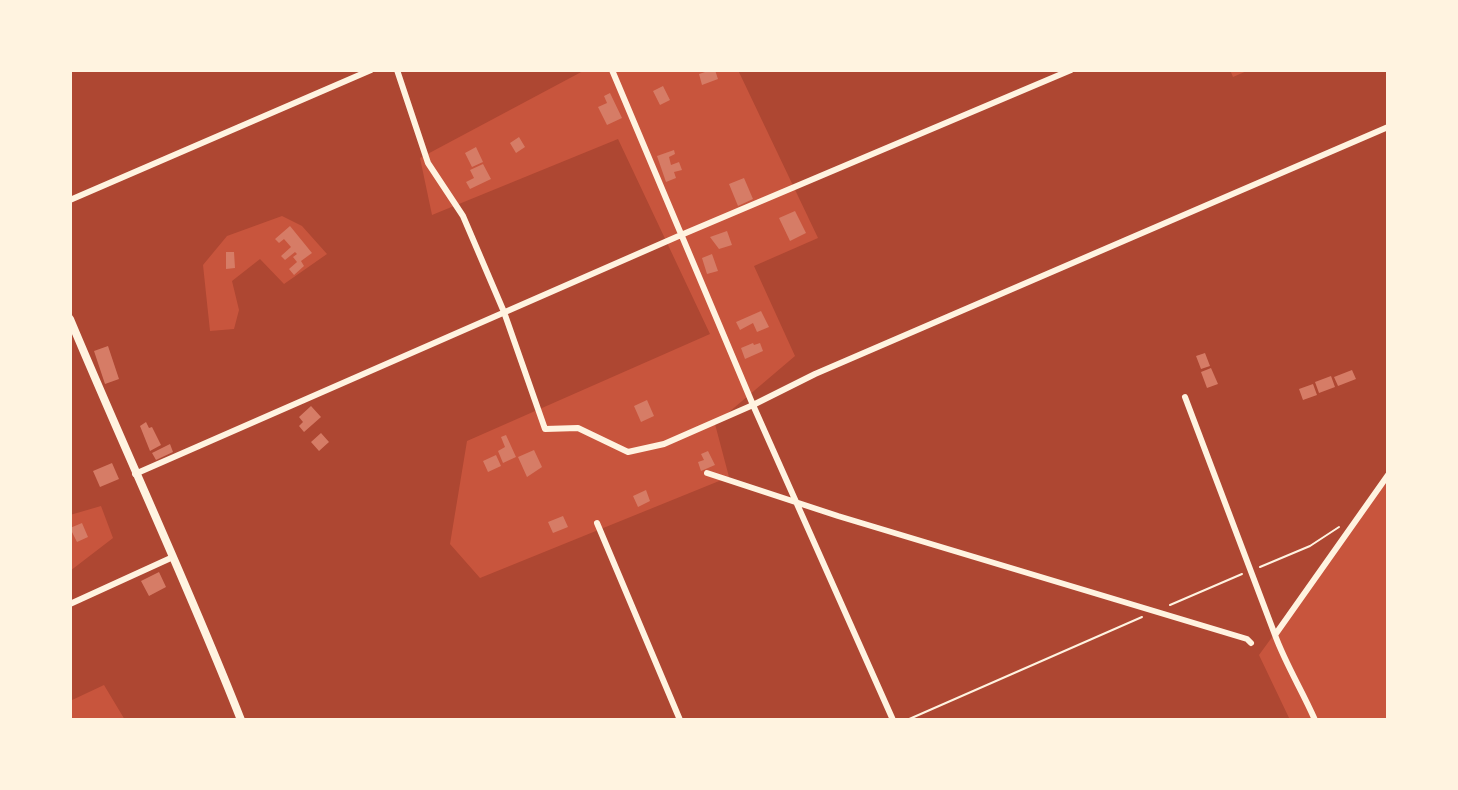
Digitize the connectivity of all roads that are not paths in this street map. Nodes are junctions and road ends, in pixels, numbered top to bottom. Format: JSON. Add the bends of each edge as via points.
{"nodes":[{"id":1,"x":371,"y":70,"type":"edge"},
{"id":2,"x":397,"y":70,"type":"edge"},
{"id":3,"x":612,"y":70,"type":"edge"},
{"id":4,"x":1070,"y":70,"type":"edge"},
{"id":5,"x":1388,"y":127,"type":"edge"},
{"id":6,"x":70,"y":200,"type":"edge"},
{"id":7,"x":681,"y":235,"type":"junction"},
{"id":8,"x":504,"y":312,"type":"junction"},
{"id":9,"x":70,"y":319,"type":"edge"},
{"id":10,"x":1185,"y":397,"type":"dead end"},
{"id":11,"x":753,"y":405,"type":"junction"},
{"id":12,"x":545,"y":429,"type":"junction"},
{"id":13,"x":551,"y":439,"type":"dead end"},
{"id":14,"x":708,"y":473,"type":"dead end"},
{"id":15,"x":135,"y":474,"type":"junction"},
{"id":16,"x":1388,"y":475,"type":"edge"},
{"id":17,"x":797,"y":502,"type":"junction"},
{"id":18,"x":597,"y":523,"type":"dead end"},
{"id":19,"x":173,"y":557,"type":"junction"},
{"id":20,"x":70,"y":604,"type":"edge"},
{"id":21,"x":1275,"y":635,"type":"junction"},
{"id":22,"x":1251,"y":643,"type":"dead end"},
{"id":23,"x":242,"y":720,"type":"edge"},
{"id":24,"x":680,"y":720,"type":"edge"},
{"id":25,"x":893,"y":720,"type":"edge"},
{"id":26,"x":1315,"y":720,"type":"edge"}],
"edges":[{"from":1,"to":6,"type":"street"},
{"from":2,"to":8,"type":"street","via":[[428,163],[463,216]]},
{"from":3,"to":7,"type":"street"},
{"from":4,"to":7,"type":"street"},
{"from":5,"to":11,"type":"street","via":[[815,374]]},
{"from":7,"to":8,"type":"street"},
{"from":7,"to":11,"type":"street"},
{"from":8,"to":12,"type":"street"},
{"from":8,"to":15,"type":"street"},
{"from":9,"to":15,"type":"street"},
{"from":10,"to":21,"type":"street"},
{"from":11,"to":12,"type":"street","via":[[664,444],[628,452],[578,428]]},
{"from":11,"to":17,"type":"street"},
{"from":12,"to":13,"type":"street"},
{"from":14,"to":17,"type":"street"},
{"from":15,"to":19,"type":"street"},
{"from":16,"to":21,"type":"street"},
{"from":17,"to":22,"type":"street"},
{"from":17,"to":25,"type":"street"},
{"from":18,"to":24,"type":"street"},
{"from":19,"to":20,"type":"street"},
{"from":19,"to":23,"type":"street"},
{"from":21,"to":26,"type":"street","via":[[1289,673],[1298,682]]}]}
